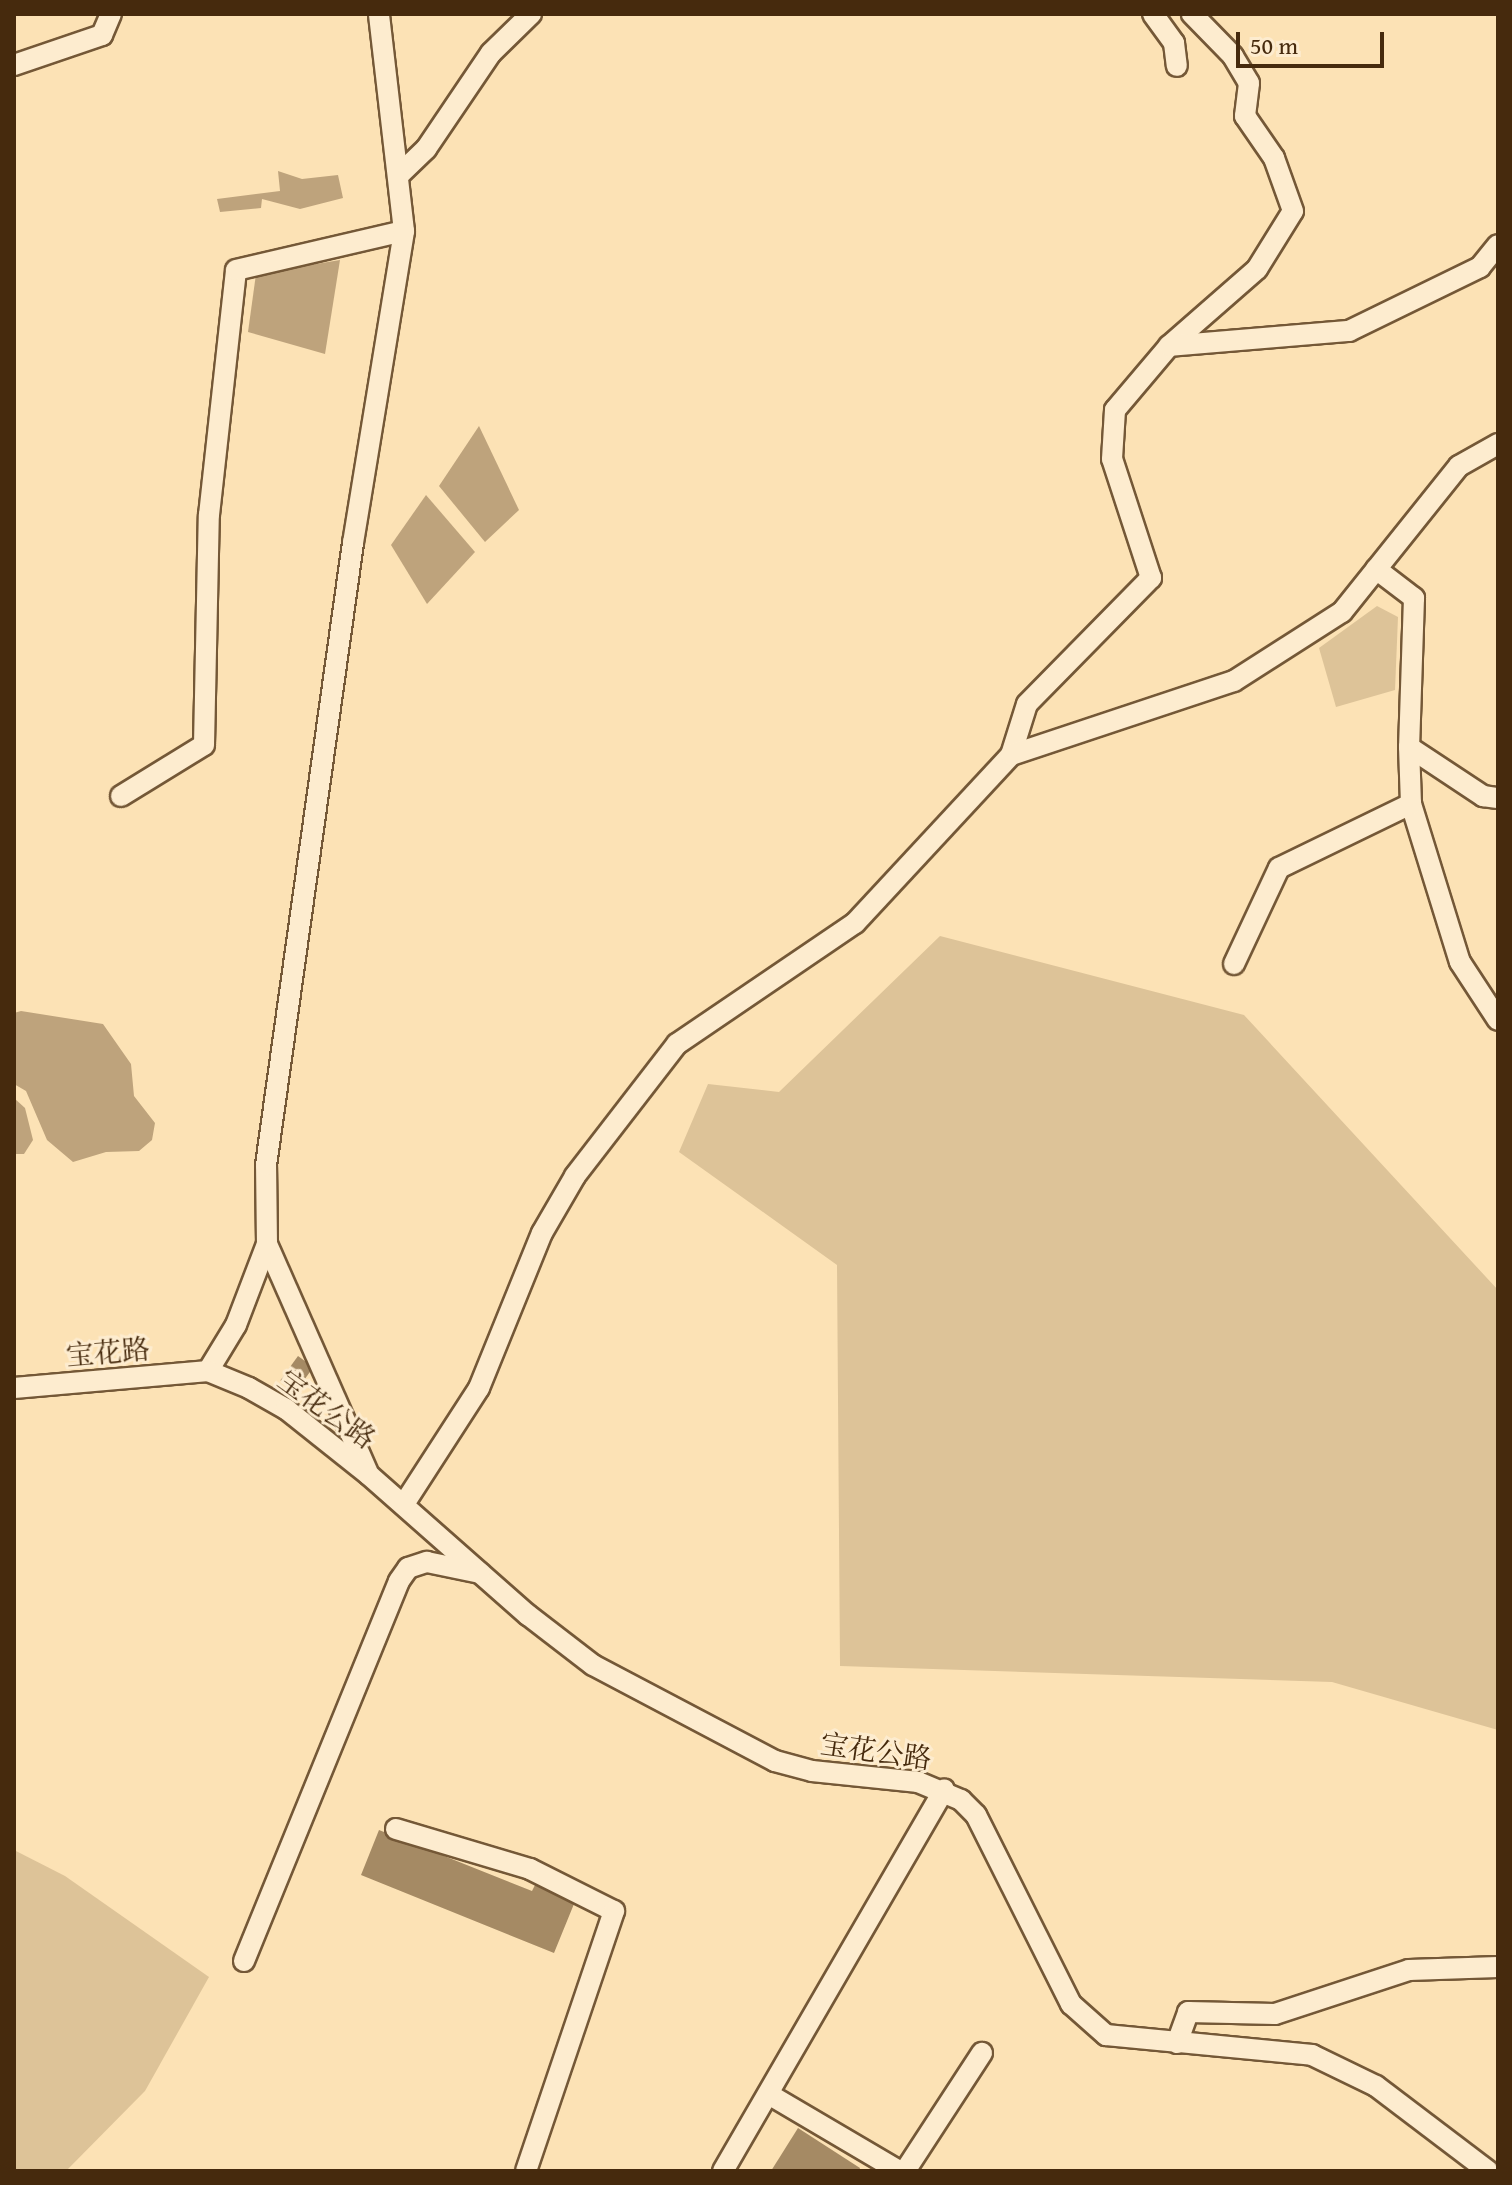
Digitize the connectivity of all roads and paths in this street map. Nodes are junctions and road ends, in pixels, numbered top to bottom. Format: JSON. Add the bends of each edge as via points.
{"nodes":[{"id":1,"x":111,"y":14,"type":"edge"},
{"id":2,"x":379,"y":14,"type":"edge"},
{"id":3,"x":531,"y":14,"type":"edge"},
{"id":4,"x":1153,"y":14,"type":"edge"},
{"id":5,"x":1192,"y":14,"type":"edge"},
{"id":6,"x":14,"y":65,"type":"edge"},
{"id":7,"x":1177,"y":66,"type":"dead end"},
{"id":8,"x":401,"y":173,"type":"junction"},
{"id":9,"x":404,"y":231,"type":"junction"},
{"id":10,"x":1498,"y":245,"type":"edge"},
{"id":11,"x":1169,"y":346,"type":"junction"},
{"id":12,"x":1498,"y":444,"type":"edge"},
{"id":13,"x":1376,"y":569,"type":"junction"},
{"id":14,"x":1409,"y":747,"type":"junction"},
{"id":15,"x":1011,"y":755,"type":"junction"},
{"id":16,"x":121,"y":796,"type":"dead end"},
{"id":17,"x":1498,"y":798,"type":"edge"},
{"id":18,"x":1411,"y":804,"type":"junction"},
{"id":19,"x":1234,"y":964,"type":"dead end"},
{"id":20,"x":1498,"y":1020,"type":"edge"},
{"id":21,"x":267,"y":1244,"type":"junction"},
{"id":22,"x":208,"y":1371,"type":"junction"},
{"id":23,"x":14,"y":1388,"type":"edge"},
{"id":24,"x":369,"y":1475,"type":"junction"},
{"id":25,"x":404,"y":1504,"type":"junction"},
{"id":26,"x":480,"y":1573,"type":"junction"},
{"id":27,"x":944,"y":1789,"type":"junction"},
{"id":28,"x":396,"y":1829,"type":"dead end"},
{"id":29,"x":244,"y":1961,"type":"dead end"},
{"id":30,"x":1498,"y":1967,"type":"edge"},
{"id":31,"x":1177,"y":2043,"type":"junction"},
{"id":32,"x":982,"y":2053,"type":"dead end"},
{"id":33,"x":770,"y":2095,"type":"junction"},
{"id":34,"x":526,"y":2171,"type":"edge"},
{"id":35,"x":723,"y":2171,"type":"edge"},
{"id":36,"x":902,"y":2171,"type":"edge"},
{"id":37,"x":1488,"y":2171,"type":"edge"}],
"edges":[{"from":1,"to":6,"type":"street","via":[[102,35]]},
{"from":2,"to":8,"type":"street"},
{"from":3,"to":8,"type":"street","via":[[491,53],[426,149]]},
{"from":4,"to":7,"type":"street","via":[[1174,43]]},
{"from":5,"to":11,"type":"street","via":[[1233,56],[1249,83],[1245,116],[1274,158],[1293,211],[1257,269]]},
{"from":8,"to":9,"type":"street"},
{"from":9,"to":16,"type":"street","via":[[236,270],[209,515],[204,745]]},
{"from":9,"to":21,"type":"street","via":[[353,543],[266,1165]]},
{"from":10,"to":11,"type":"street","via":[[1480,267],[1349,331]]},
{"from":11,"to":15,"type":"street","via":[[1115,410],[1112,459],[1151,578],[1027,704]]},
{"from":12,"to":13,"type":"street","via":[[1459,466]]},
{"from":13,"to":14,"type":"street","via":[[1414,598]]},
{"from":13,"to":15,"type":"street","via":[[1342,612],[1234,681]]},
{"from":14,"to":17,"type":"street","via":[[1483,796]]},
{"from":14,"to":18,"type":"street"},
{"from":15,"to":25,"type":"street","via":[[855,923],[677,1044],[575,1176],[542,1233],[479,1388]]},
{"from":18,"to":19,"type":"street","via":[[1279,868]]},
{"from":18,"to":20,"type":"street","via":[[1460,962]]},
{"from":21,"to":22,"type":"street","via":[[236,1325]]},
{"from":21,"to":24,"type":"street"},
{"from":22,"to":23,"type":"street","name":"宝花路"},
{"from":22,"to":24,"type":"street","name":"宝花公路","via":[[286,1409]]},
{"from":24,"to":25,"type":"street","name":"宝花公路"},
{"from":25,"to":26,"type":"street","name":"宝花公路"},
{"from":26,"to":27,"type":"street","name":"宝花公路","via":[[593,1665],[775,1761]]},
{"from":26,"to":29,"type":"street","via":[[427,1562],[408,1568],[399,1581]]},
{"from":27,"to":31,"type":"street","name":"宝花公路","via":[[976,1815],[1071,2004],[1085,2020],[1106,2035],[1127,2041]]},
{"from":27,"to":33,"type":"street"},
{"from":28,"to":34,"type":"street","via":[[530,1869],[614,1911]]},
{"from":30,"to":31,"type":"street","via":[[1409,1970],[1275,2014],[1188,2012]]},
{"from":31,"to":37,"type":"street","name":"宝花公路","via":[[1269,2047],[1348,2068]]},
{"from":32,"to":36,"type":"street"},
{"from":33,"to":35,"type":"street"},
{"from":33,"to":36,"type":"street"}]}
